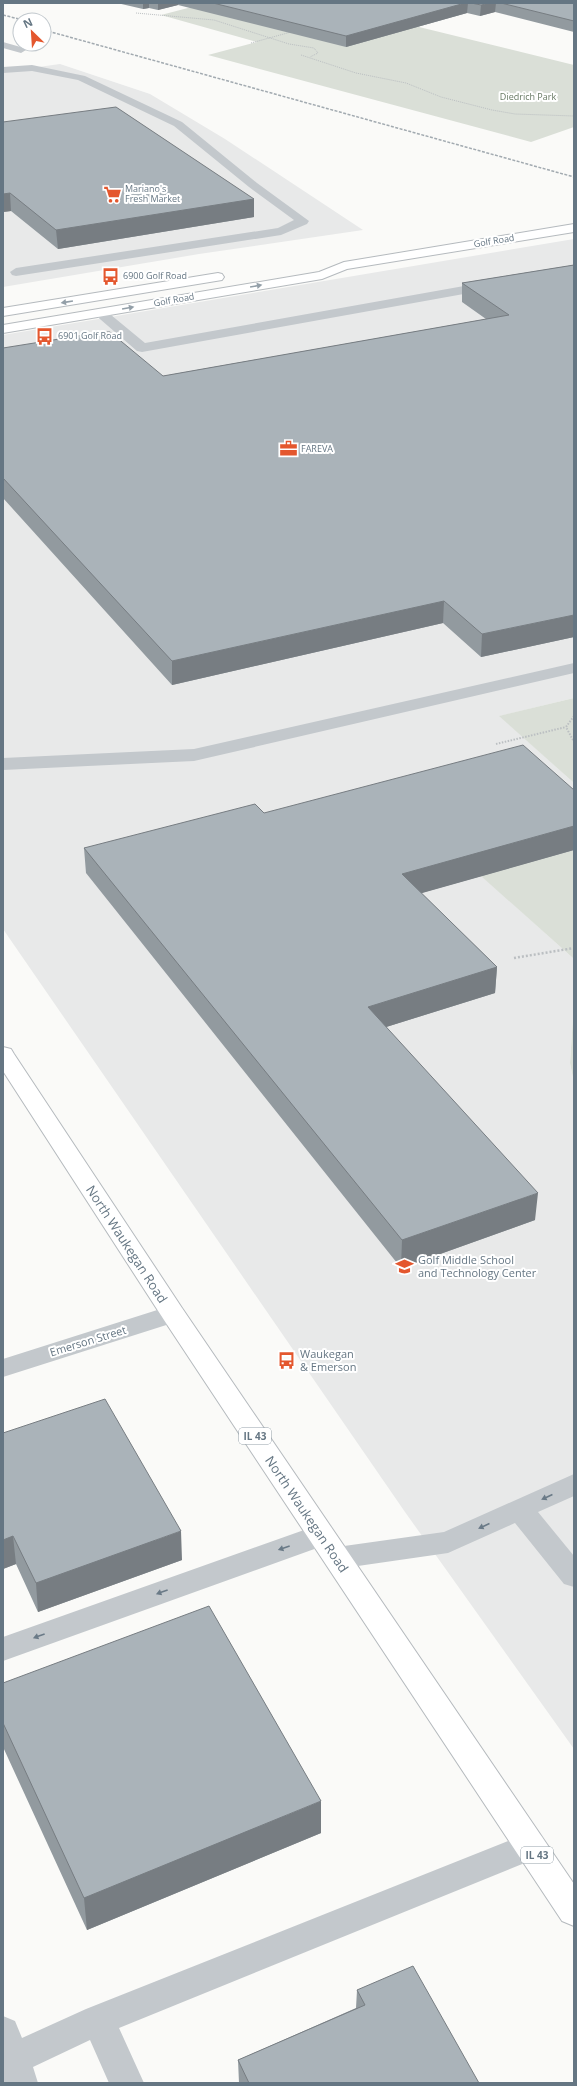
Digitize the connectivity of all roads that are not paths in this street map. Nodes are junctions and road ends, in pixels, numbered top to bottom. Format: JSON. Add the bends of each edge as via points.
{"nodes":[{"id":1,"x":3,"y":70,"type":"edge"},
{"id":2,"x":146,"y":109,"type":"junction"},
{"id":3,"x":123,"y":112,"type":"edge"},
{"id":4,"x":574,"y":228,"type":"edge"},
{"id":5,"x":315,"y":263,"type":"dead end"},
{"id":6,"x":344,"y":266,"type":"junction"},
{"id":7,"x":16,"y":272,"type":"dead end"},
{"id":8,"x":231,"y":275,"type":"dead end"},
{"id":9,"x":506,"y":283,"type":"edge"},
{"id":10,"x":3,"y":312,"type":"edge"},
{"id":11,"x":100,"y":313,"type":"junction"},
{"id":12,"x":3,"y":329,"type":"edge"},
{"id":13,"x":574,"y":668,"type":"edge"},
{"id":14,"x":3,"y":764,"type":"edge"},
{"id":15,"x":5,"y":1061,"type":"edge"},
{"id":16,"x":173,"y":1314,"type":"junction"},
{"id":17,"x":3,"y":1368,"type":"edge"},
{"id":18,"x":574,"y":1484,"type":"edge"},
{"id":19,"x":520,"y":1510,"type":"junction"},
{"id":20,"x":329,"y":1547,"type":"junction"},
{"id":21,"x":574,"y":1576,"type":"edge"},
{"id":22,"x":3,"y":1649,"type":"edge"},
{"id":23,"x":531,"y":1846,"type":"junction"},
{"id":24,"x":574,"y":1911,"type":"edge"},
{"id":25,"x":98,"y":2020,"type":"junction"},
{"id":26,"x":13,"y":2058,"type":"edge"},
{"id":27,"x":127,"y":2083,"type":"edge"}],
"edges":[{"from":1,"to":2,"type":"street","via":[[32,68],[81,78]]},
{"from":2,"to":3,"type":"street"},
{"from":2,"to":7,"type":"street","via":[[178,124],[253,185],[303,221],[281,231]]},
{"from":4,"to":6,"type":"main road","name":"Golf Road"},
{"from":5,"to":6,"type":"main road","name":"Golf Road"},
{"from":11,"to":6,"type":"main road","name":"Golf Road","one_way":true,"via":[[322,275]]},
{"from":8,"to":10,"type":"main road","name":"Golf Road","one_way":true},
{"from":9,"to":11,"type":"street","via":[[142,348]]},
{"from":11,"to":12,"type":"main road","name":"Golf Road"},
{"from":13,"to":14,"type":"street","via":[[194,755]]},
{"from":15,"to":16,"type":"main road","name":"North Waukegan Road","number":"IL 43"},
{"from":16,"to":17,"type":"street","name":"Emerson Street"},
{"from":16,"to":20,"type":"main road","name":"North Waukegan Road","number":"IL 43"},
{"from":18,"to":19,"type":"street","one_way":true},
{"from":19,"to":20,"type":"street","one_way":true,"via":[[448,1542]]},
{"from":19,"to":21,"type":"street"},
{"from":20,"to":22,"type":"street","one_way":true},
{"from":20,"to":23,"type":"main road","name":"North Waukegan Road","number":"IL 43"},
{"from":23,"to":24,"type":"main road","name":"North Waukegan Road","number":"IL 43"},
{"from":23,"to":25,"type":"street"},
{"from":25,"to":26,"type":"street"},
{"from":25,"to":27,"type":"street"}]}
